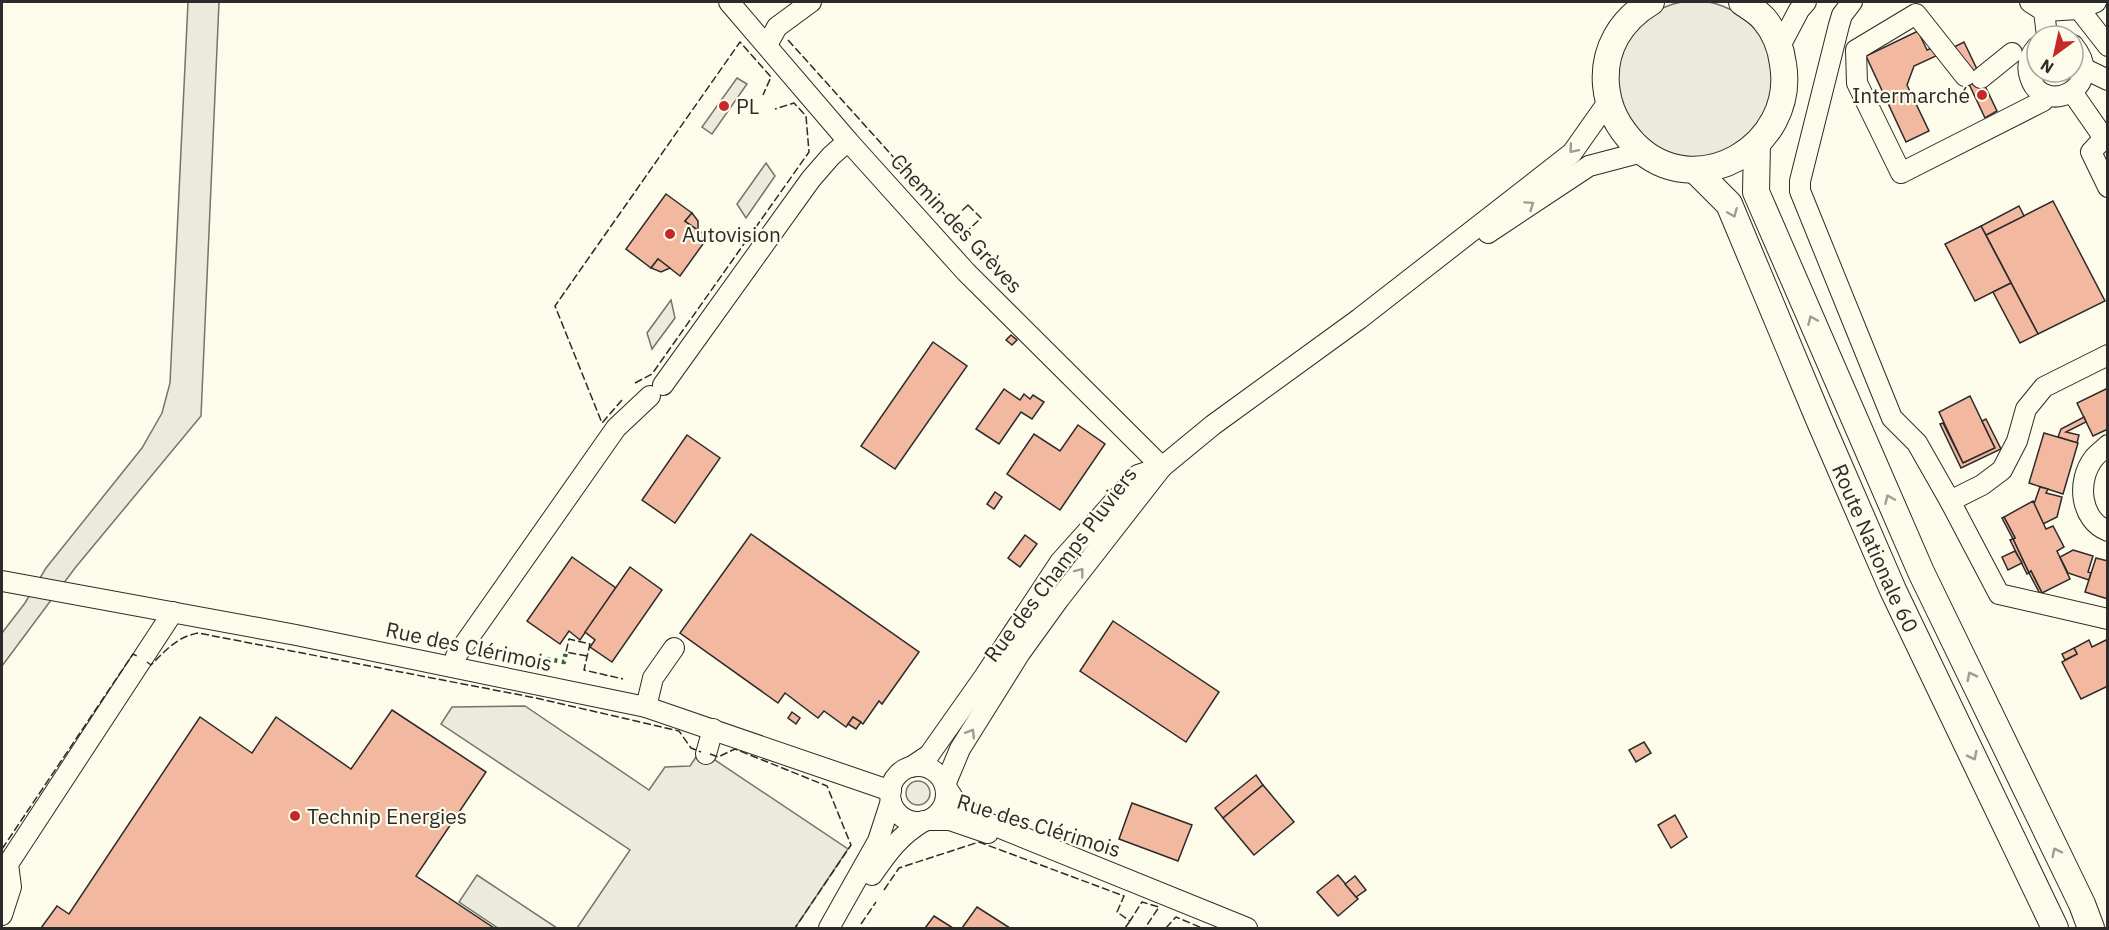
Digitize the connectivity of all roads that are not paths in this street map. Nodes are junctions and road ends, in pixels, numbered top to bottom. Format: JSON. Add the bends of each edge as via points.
{"nodes":[{"id":1,"x":729,"y":2,"type":"edge"},
{"id":2,"x":811,"y":2,"type":"edge"},
{"id":3,"x":1742,"y":2,"type":"edge"},
{"id":4,"x":1806,"y":2,"type":"edge"},
{"id":5,"x":1852,"y":2,"type":"edge"},
{"id":6,"x":1640,"y":5,"type":"edge"},
{"id":7,"x":2042,"y":5,"type":"edge"},
{"id":8,"x":2088,"y":5,"type":"edge"},
{"id":9,"x":2045,"y":24,"type":"edge"},
{"id":10,"x":766,"y":45,"type":"junction"},
{"id":11,"x":1780,"y":46,"type":"junction"},
{"id":12,"x":2108,"y":46,"type":"edge"},
{"id":13,"x":2012,"y":53,"type":"dead end"},
{"id":14,"x":2085,"y":69,"type":"edge"},
{"id":15,"x":2108,"y":80,"type":"edge"},
{"id":16,"x":2033,"y":84,"type":"edge"},
{"id":17,"x":2079,"y":84,"type":"edge"},
{"id":18,"x":2072,"y":92,"type":"junction"},
{"id":19,"x":2046,"y":95,"type":"junction"},
{"id":20,"x":1608,"y":102,"type":"junction"},
{"id":21,"x":2106,"y":139,"type":"edge"},
{"id":22,"x":848,"y":141,"type":"junction"},
{"id":23,"x":1757,"y":145,"type":"junction"},
{"id":24,"x":1642,"y":152,"type":"junction"},
{"id":25,"x":1695,"y":170,"type":"junction"},
{"id":26,"x":2108,"y":186,"type":"edge"},
{"id":27,"x":1359,"y":319,"type":"junction"},
{"id":28,"x":2108,"y":355,"type":"edge"},
{"id":29,"x":2108,"y":445,"type":"edge"},
{"id":30,"x":1162,"y":467,"type":"junction"},
{"id":31,"x":1950,"y":501,"type":"junction"},
{"id":32,"x":2108,"y":531,"type":"edge"},
{"id":33,"x":2,"y":581,"type":"edge"},
{"id":34,"x":174,"y":612,"type":"junction"},
{"id":35,"x":2108,"y":619,"type":"edge"},
{"id":36,"x":674,"y":648,"type":"dead end"},
{"id":37,"x":454,"y":667,"type":"junction"},
{"id":38,"x":646,"y":707,"type":"junction"},
{"id":39,"x":713,"y":729,"type":"junction"},
{"id":40,"x":706,"y":754,"type":"dead end"},
{"id":41,"x":911,"y":767,"type":"junction"},
{"id":42,"x":945,"y":785,"type":"junction"},
{"id":43,"x":891,"y":796,"type":"junction"},
{"id":44,"x":927,"y":820,"type":"junction"},
{"id":45,"x":1133,"y":880,"type":"junction"},
{"id":46,"x":2082,"y":904,"type":"junction"},
{"id":47,"x":2,"y":915,"type":"edge"},
{"id":48,"x":828,"y":928,"type":"edge"},
{"id":49,"x":834,"y":928,"type":"edge"},
{"id":50,"x":1247,"y":928,"type":"edge"},
{"id":51,"x":2055,"y":928,"type":"edge"},
{"id":52,"x":2091,"y":928,"type":"edge"},
{"id":53,"x":2097,"y":928,"type":"edge"}],
"edges":[{"from":1,"to":10,"type":"street","name":"Chemin des Grèves"},
{"from":2,"to":10,"type":"street","via":[[777,27]]},
{"from":3,"to":11,"type":"main road","via":[[1764,19]]},
{"from":4,"to":11,"type":"street"},
{"from":5,"to":31,"type":"street","via":[[1839,25],[1800,191],[1892,418],[1917,443]]},
{"from":6,"to":20,"type":"main road","via":[[1614,38],[1605,69]]},
{"from":7,"to":8,"type":"street"},
{"from":7,"to":9,"type":"street"},
{"from":8,"to":12,"type":"street"},
{"from":10,"to":22,"type":"street","name":"Chemin des Grèves"},
{"from":11,"to":23,"type":"main road","via":[[1786,81],[1778,116]]},
{"from":13,"to":19,"type":"street","via":[[1973,77],[1916,14],[1856,50],[1857,83],[1901,173],[2043,101]]},
{"from":14,"to":15,"type":"street"},
{"from":16,"to":19,"type":"street"},
{"from":17,"to":18,"type":"street"},
{"from":18,"to":19,"type":"street","via":[[2059,97]]},
{"from":18,"to":21,"type":"street"},
{"from":20,"to":24,"type":"main road","via":[[1620,130]]},
{"from":20,"to":27,"type":"street","one_way":true,"via":[[1572,153]]},
{"from":21,"to":26,"type":"street","via":[[2091,152]]},
{"from":22,"to":30,"type":"street","name":"Chemin des Grèves","via":[[966,272]]},
{"from":22,"to":37,"type":"street","via":[[811,179],[656,391],[616,428],[456,656]]},
{"from":23,"to":25,"type":"main road","via":[[1728,163]]},
{"from":46,"to":23,"type":"main road","name":"Route Nationale 60","one_way":true,"via":[[1921,572],[1756,192]]},
{"from":24,"to":25,"type":"main road","via":[[1667,165]]},
{"from":27,"to":24,"type":"street","one_way":true,"via":[[1588,166]]},
{"from":25,"to":51,"type":"main road","name":"Route Nationale 60","one_way":true,"via":[[1729,204],[1893,590]]},
{"from":27,"to":30,"type":"street"},
{"from":28,"to":31,"type":"street","via":[[2044,387],[2026,409],[2017,441],[2002,470]]},
{"from":29,"to":32,"type":"street","via":[[2092,459],[2084,480],[2083,499],[2088,516]]},
{"from":30,"to":41,"type":"street","name":"Rue des Champs Pluviers","via":[[1137,475],[1060,562],[929,755]]},
{"from":42,"to":30,"type":"street","name":"Rue des Champs Pluviers","one_way":true,"via":[[960,749],[1020,653]]},
{"from":31,"to":35,"type":"street","via":[[1999,594]]},
{"from":33,"to":34,"type":"street","name":"Rue des Clérimois"},
{"from":34,"to":37,"type":"street","name":"Rue des Clérimois"},
{"from":34,"to":47,"type":"street","via":[[8,864],[11,887]]},
{"from":36,"to":38,"type":"street","via":[[653,678]]},
{"from":37,"to":38,"type":"street","name":"Rue des Clérimois"},
{"from":38,"to":39,"type":"street","name":"Rue des Clérimois"},
{"from":39,"to":40,"type":"street"},
{"from":39,"to":43,"type":"street","name":"Rue des Clérimois"},
{"from":41,"to":42,"type":"street","via":[[927,767]]},
{"from":41,"to":43,"type":"street","via":[[897,776]]},
{"from":42,"to":44,"type":"street","via":[[945,803],[936,816]]},
{"from":42,"to":45,"type":"street","name":"Rue des Clérimois","via":[[957,804],[978,819]]},
{"from":43,"to":44,"type":"street","via":[[900,815],[915,822]]},
{"from":43,"to":48,"type":"street","via":[[878,841]]},
{"from":44,"to":45,"type":"street","name":"Rue des Clérimois","via":[[950,820]]},
{"from":44,"to":49,"type":"street","via":[[906,832],[890,849]]},
{"from":45,"to":50,"type":"street","name":"Rue des Clérimois"},
{"from":46,"to":52,"type":"main road"},
{"from":46,"to":53,"type":"main road"}]}
